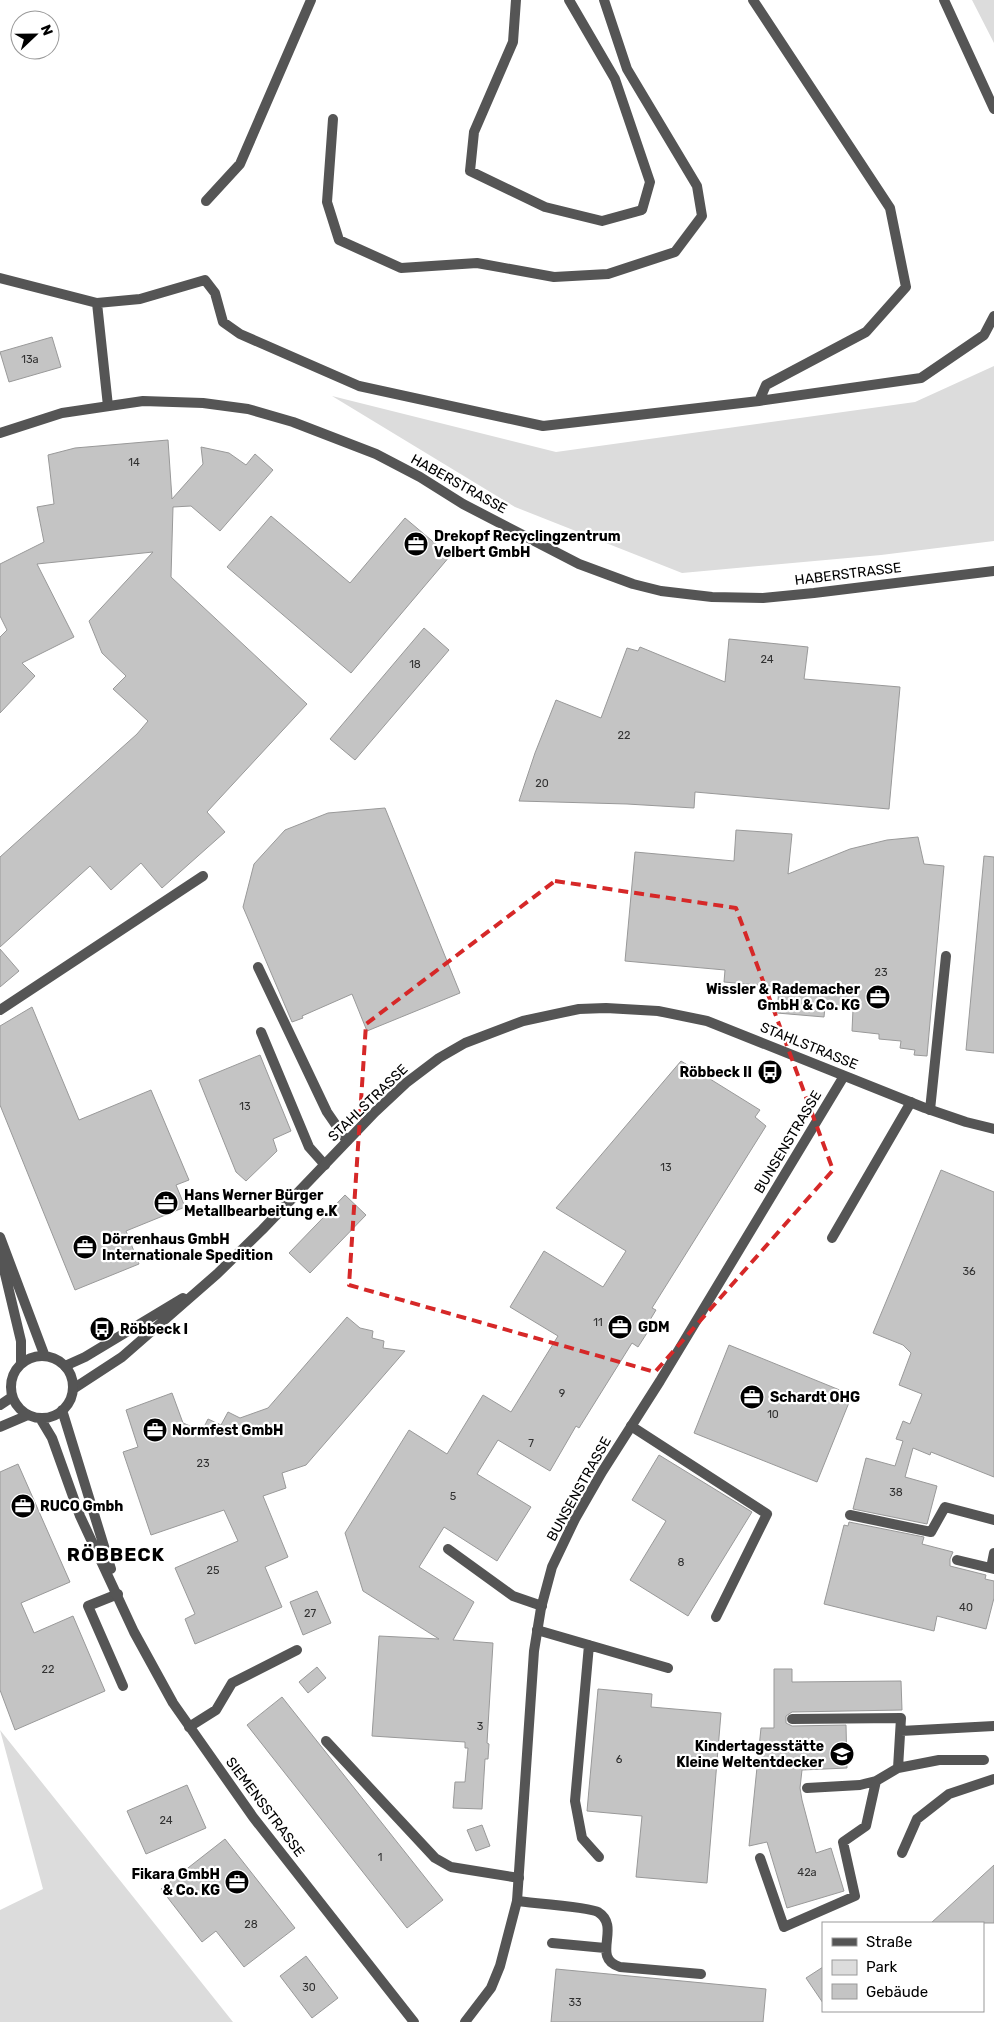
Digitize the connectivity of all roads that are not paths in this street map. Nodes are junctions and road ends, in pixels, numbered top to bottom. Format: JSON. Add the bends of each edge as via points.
{"nodes":[{"id":1,"x":311,"y":0,"type":"edge"},
{"id":2,"x":516,"y":0,"type":"edge"},
{"id":3,"x":569,"y":0,"type":"edge"},
{"id":4,"x":604,"y":0,"type":"edge"},
{"id":5,"x":753,"y":0,"type":"edge"},
{"id":6,"x":944,"y":0,"type":"edge"},
{"id":7,"x":627,"y":69,"type":"junction"},
{"id":8,"x":616,"y":79,"type":"junction"},
{"id":9,"x":994,"y":109,"type":"edge"},
{"id":10,"x":333,"y":119,"type":"dead end"},
{"id":11,"x":206,"y":201,"type":"dead end"},
{"id":12,"x":0,"y":278,"type":"edge"},
{"id":13,"x":97,"y":303,"type":"junction"},
{"id":14,"x":994,"y":316,"type":"edge"},
{"id":15,"x":759,"y":401,"type":"junction"},
{"id":16,"x":108,"y":406,"type":"junction"},
{"id":17,"x":0,"y":433,"type":"edge"},
{"id":18,"x":994,"y":571,"type":"edge"},
{"id":19,"x":202,"y":876,"type":"dead end"},
{"id":20,"x":946,"y":956,"type":"dead end"},
{"id":21,"x":258,"y":967,"type":"dead end"},
{"id":22,"x":0,"y":1010,"type":"edge"},
{"id":23,"x":261,"y":1032,"type":"dead end"},
{"id":24,"x":844,"y":1076,"type":"junction"},
{"id":25,"x":911,"y":1102,"type":"junction"},
{"id":26,"x":930,"y":1110,"type":"junction"},
{"id":27,"x":994,"y":1129,"type":"edge"},
{"id":28,"x":348,"y":1141,"type":"junction"},
{"id":29,"x":325,"y":1165,"type":"junction"},
{"id":30,"x":0,"y":1237,"type":"edge"},
{"id":31,"x":832,"y":1238,"type":"dead end"},
{"id":32,"x":0,"y":1253,"type":"edge"},
{"id":33,"x":201,"y":1287,"type":"junction"},
{"id":34,"x":44,"y":1354,"type":"junction"},
{"id":35,"x":22,"y":1363,"type":"junction"},
{"id":36,"x":65,"y":1366,"type":"junction"},
{"id":37,"x":73,"y":1389,"type":"junction"},
{"id":38,"x":12,"y":1397,"type":"junction"},
{"id":39,"x":0,"y":1405,"type":"edge"},
{"id":40,"x":62,"y":1410,"type":"junction"},
{"id":41,"x":28,"y":1415,"type":"junction"},
{"id":42,"x":40,"y":1418,"type":"junction"},
{"id":43,"x":631,"y":1426,"type":"junction"},
{"id":44,"x":0,"y":1427,"type":"edge"},
{"id":45,"x":850,"y":1515,"type":"dead end"},
{"id":46,"x":994,"y":1520,"type":"edge"},
{"id":47,"x":448,"y":1549,"type":"dead end"},
{"id":48,"x":994,"y":1553,"type":"edge"},
{"id":49,"x":956,"y":1560,"type":"dead end"},
{"id":50,"x":992,"y":1569,"type":"edge"},
{"id":51,"x":118,"y":1594,"type":"junction"},
{"id":52,"x":542,"y":1606,"type":"junction"},
{"id":53,"x":716,"y":1617,"type":"dead end"},
{"id":54,"x":537,"y":1630,"type":"junction"},
{"id":55,"x":589,"y":1645,"type":"junction"},
{"id":56,"x":297,"y":1650,"type":"dead end"},
{"id":57,"x":668,"y":1668,"type":"dead end"},
{"id":58,"x":124,"y":1686,"type":"dead end"},
{"id":59,"x":792,"y":1719,"type":"dead end"},
{"id":60,"x":994,"y":1726,"type":"edge"},
{"id":61,"x":189,"y":1727,"type":"junction"},
{"id":62,"x":901,"y":1731,"type":"junction"},
{"id":63,"x":326,"y":1741,"type":"dead end"},
{"id":64,"x":984,"y":1760,"type":"dead end"},
{"id":65,"x":898,"y":1768,"type":"junction"},
{"id":66,"x":994,"y":1779,"type":"edge"},
{"id":67,"x":876,"y":1781,"type":"junction"},
{"id":68,"x":807,"y":1788,"type":"dead end"},
{"id":69,"x":902,"y":1853,"type":"dead end"},
{"id":70,"x":600,"y":1857,"type":"dead end"},
{"id":71,"x":760,"y":1858,"type":"dead end"},
{"id":72,"x":518,"y":1878,"type":"junction"},
{"id":73,"x":517,"y":1901,"type":"junction"},
{"id":74,"x":552,"y":1943,"type":"dead end"},
{"id":75,"x":605,"y":1948,"type":"junction"},
{"id":76,"x":701,"y":1974,"type":"dead end"},
{"id":77,"x":414,"y":2022,"type":"edge"},
{"id":78,"x":465,"y":2022,"type":"edge"}],
"edges":[{"from":1,"to":11,"type":"street","via":[[240,164]]},
{"from":2,"to":8,"type":"street","via":[[513,42],[474,132],[470,171],[545,206],[602,221],[642,210],[650,182]]},
{"from":3,"to":8,"type":"street"},
{"from":4,"to":7,"type":"street"},
{"from":5,"to":15,"type":"street","via":[[890,208],[906,287],[866,332],[766,385]]},
{"from":6,"to":9,"type":"street"},
{"from":7,"to":8,"type":"street"},
{"from":7,"to":10,"type":"street","via":[[696,186],[702,216],[675,252],[608,274],[554,277],[477,263],[401,268],[339,240],[328,202]]},
{"from":12,"to":13,"type":"street"},
{"from":13,"to":15,"type":"street","via":[[140,298],[205,280],[215,293],[223,322],[228,326],[359,386],[543,426]]},
{"from":13,"to":16,"type":"street"},
{"from":14,"to":15,"type":"street","via":[[984,335],[921,378]]},
{"from":16,"to":17,"type":"street","name":"HABERSTRASSE","via":[[62,413]]},
{"from":16,"to":18,"type":"street","name":"HABERSTRASSE","via":[[143,401],[203,403],[248,409],[292,422],[376,454],[463,504],[579,564],[661,591],[763,598]]},
{"from":19,"to":22,"type":"street"},
{"from":20,"to":26,"type":"street"},
{"from":21,"to":28,"type":"street","via":[[327,1112]]},
{"from":23,"to":29,"type":"street","via":[[309,1147]]},
{"from":24,"to":25,"type":"street","name":"STAHLSTRASSE"},
{"from":24,"to":28,"type":"street","name":"STAHLSTRASSE","via":[[707,1020],[632,1008],[579,1009],[523,1021],[465,1043],[406,1083]]},
{"from":24,"to":43,"type":"street","name":"BUNSENSTRASSE"},
{"from":25,"to":26,"type":"street","name":"STAHLSTRASSE"},
{"from":25,"to":31,"type":"street"},
{"from":26,"to":27,"type":"street","name":"STAHLSTRASSE"},
{"from":28,"to":29,"type":"street","name":"STAHLSTRASSE"},
{"from":29,"to":33,"type":"street","name":"STAHLSTRASSE","via":[[248,1245]]},
{"from":30,"to":34,"type":"street"},
{"from":32,"to":35,"type":"street","via":[[21,1341]]},
{"from":33,"to":36,"type":"street","name":"STAHLSTRASSE"},
{"from":33,"to":37,"type":"street","name":"STAHLSTRASSE","via":[[122,1358]]},
{"from":34,"to":35,"type":"street","via":[[32,1356]]},
{"from":34,"to":36,"type":"street"},
{"from":35,"to":38,"type":"street","via":[[13,1372]]},
{"from":36,"to":37,"type":"street","via":[[72,1376]]},
{"from":37,"to":40,"type":"street","via":[[70,1401]]},
{"from":38,"to":39,"type":"street"},
{"from":38,"to":41,"type":"street"},
{"from":40,"to":42,"type":"street","via":[[52,1417]]},
{"from":40,"to":51,"type":"street","name":"SIEMENSSTRASSE"},
{"from":41,"to":42,"type":"street"},
{"from":41,"to":44,"type":"street"},
{"from":42,"to":51,"type":"street","name":"SIEMENSSTRASSE","via":[[52,1438],[80,1516]]},
{"from":43,"to":52,"type":"street","name":"BUNSENSTRASSE","via":[[575,1519],[552,1567]]},
{"from":43,"to":53,"type":"street","via":[[767,1514]]},
{"from":45,"to":46,"type":"street","via":[[931,1532],[945,1508]]},
{"from":47,"to":52,"type":"street","via":[[513,1596]]},
{"from":48,"to":50,"type":"street"},
{"from":49,"to":50,"type":"street"},
{"from":51,"to":58,"type":"street","via":[[88,1606]]},
{"from":51,"to":61,"type":"street","name":"SIEMENSSTRASSE","via":[[153,1668]]},
{"from":52,"to":54,"type":"street","name":"BUNSENSTRASSE"},
{"from":54,"to":55,"type":"street"},
{"from":54,"to":72,"type":"street","name":"BUNSENSTRASSE"},
{"from":55,"to":57,"type":"street"},
{"from":55,"to":70,"type":"street","via":[[575,1801],[582,1838]]},
{"from":56,"to":61,"type":"street","via":[[232,1684],[216,1710]]},
{"from":59,"to":62,"type":"street","via":[[901,1718]]},
{"from":60,"to":62,"type":"street"},
{"from":61,"to":77,"type":"street","name":"SIEMENSSTRASSE","via":[[253,1817]]},
{"from":62,"to":65,"type":"street"},
{"from":63,"to":72,"type":"street","via":[[434,1858],[451,1867]]},
{"from":64,"to":65,"type":"street","via":[[939,1760]]},
{"from":65,"to":67,"type":"street"},
{"from":66,"to":69,"type":"street","via":[[949,1794],[917,1819]]},
{"from":67,"to":68,"type":"street"},
{"from":67,"to":71,"type":"street","via":[[866,1826],[843,1842],[855,1896],[784,1927]]},
{"from":72,"to":73,"type":"street","name":"BUNSENSTRASSE"},
{"from":73,"to":75,"type":"street","via":[[596,1911],[603,1916],[608,1927]]},
{"from":73,"to":78,"type":"street","name":"BUNSENSTRASSE","via":[[491,1988]]},
{"from":74,"to":75,"type":"street"},
{"from":75,"to":76,"type":"street","via":[[612,1965]]}]}
